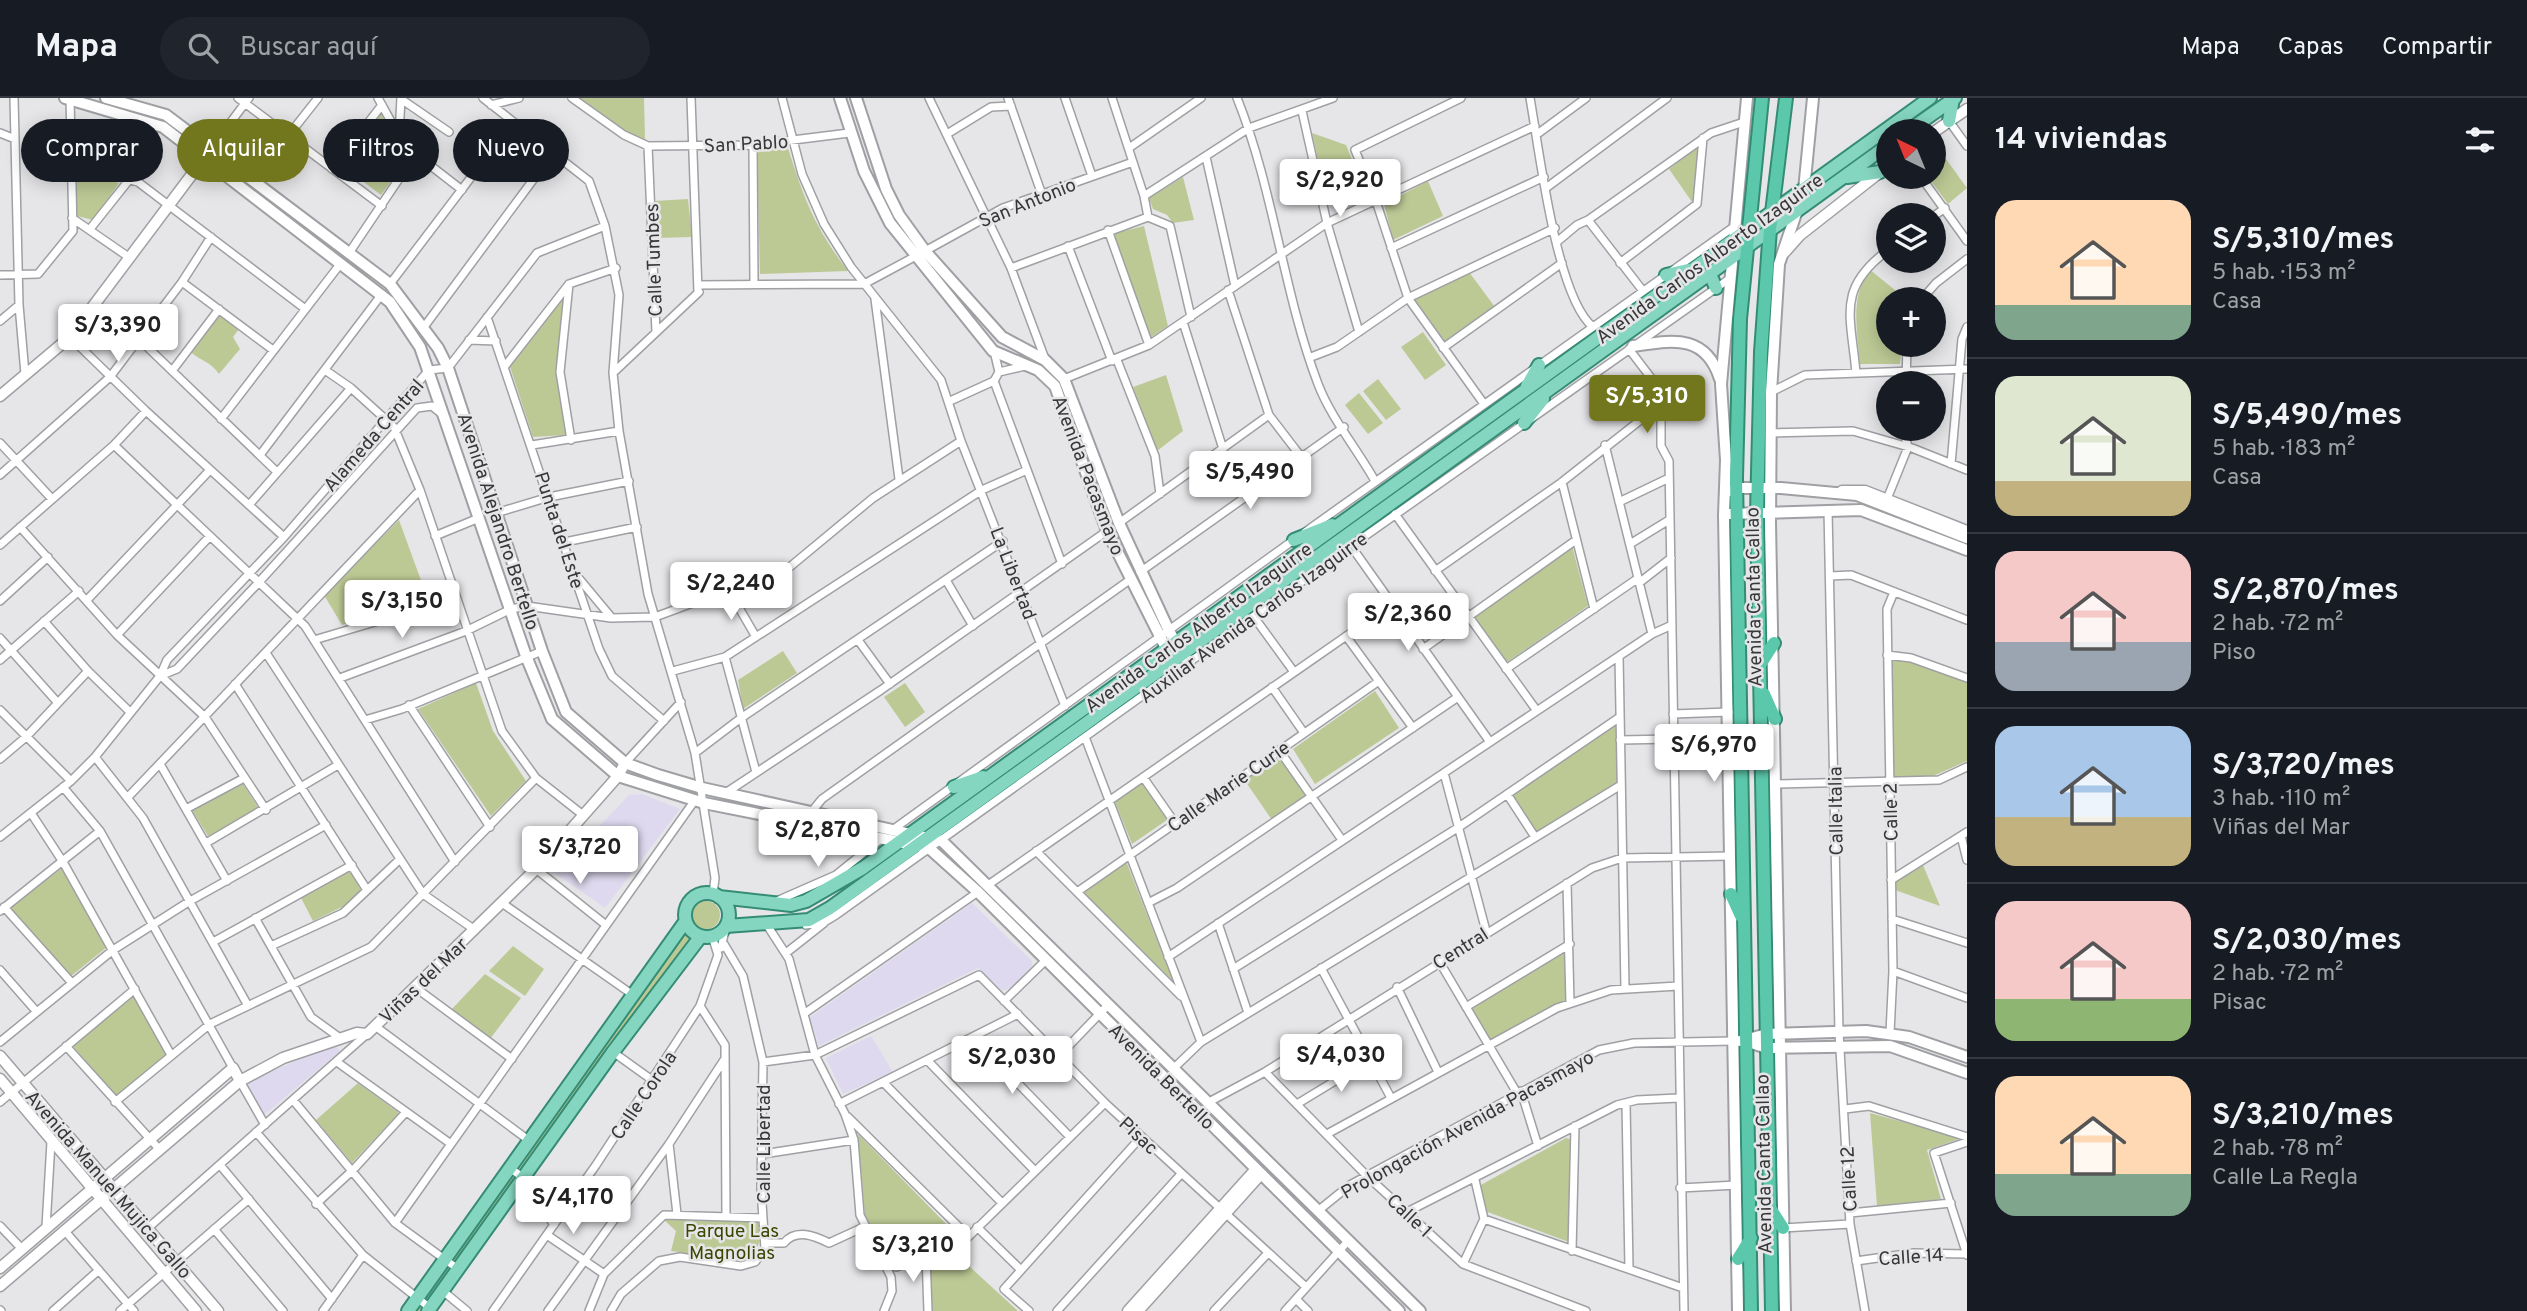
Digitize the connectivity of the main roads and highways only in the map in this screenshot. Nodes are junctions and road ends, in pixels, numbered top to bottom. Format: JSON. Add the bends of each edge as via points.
{"nodes":[{"id":1,"x":106,"y":98,"type":"edge"},
{"id":2,"x":840,"y":98,"type":"edge"},
{"id":3,"x":856,"y":98,"type":"edge"},
{"id":4,"x":1746,"y":98,"type":"edge"},
{"id":5,"x":1762,"y":98,"type":"edge"},
{"id":6,"x":1786,"y":98,"type":"edge"},
{"id":7,"x":1813,"y":98,"type":"edge"},
{"id":8,"x":1930,"y":98,"type":"edge"},
{"id":9,"x":68,"y":99,"type":"edge"},
{"id":10,"x":1954,"y":99,"type":"edge"},
{"id":11,"x":119,"y":100,"type":"edge"},
{"id":12,"x":1925,"y":119,"type":"edge"},
{"id":13,"x":1949,"y":121,"type":"road end"},
{"id":14,"x":1876,"y":154,"type":"edge"},
{"id":15,"x":1876,"y":171,"type":"edge"},
{"id":16,"x":1844,"y":177,"type":"junction"},
{"id":17,"x":1804,"y":190,"type":"junction"},
{"id":18,"x":1798,"y":209,"type":"junction"},
{"id":19,"x":1773,"y":212,"type":"junction"},
{"id":20,"x":1750,"y":229,"type":"junction"},
{"id":21,"x":1770,"y":229,"type":"junction"},
{"id":22,"x":1733,"y":241,"type":"junction"},
{"id":23,"x":1748,"y":246,"type":"junction"},
{"id":24,"x":920,"y":253,"type":"junction"},
{"id":25,"x":1732,"y":258,"type":"junction"},
{"id":26,"x":1695,"y":268,"type":"junction"},
{"id":27,"x":1710,"y":274,"type":"junction"},
{"id":28,"x":1666,"y":275,"type":"road end"},
{"id":29,"x":1716,"y":288,"type":"road end"},
{"id":30,"x":959,"y":290,"type":"junction"},
{"id":31,"x":949,"y":298,"type":"junction"},
{"id":32,"x":1631,"y":347,"type":"road end"},
{"id":33,"x":1539,"y":366,"type":"road end"},
{"id":34,"x":1721,"y":384,"type":"junction"},
{"id":35,"x":1551,"y":388,"type":"junction"},
{"id":36,"x":1523,"y":392,"type":"junction"},
{"id":37,"x":1073,"y":418,"type":"junction"},
{"id":38,"x":1524,"y":423,"type":"road end"},
{"id":39,"x":1422,"y":473,"type":"junction"},
{"id":40,"x":1764,"y":488,"type":"junction"},
{"id":41,"x":1730,"y":491,"type":"junction"},
{"id":42,"x":1821,"y":492,"type":"junction"},
{"id":43,"x":1823,"y":511,"type":"junction"},
{"id":44,"x":1763,"y":513,"type":"junction"},
{"id":45,"x":1730,"y":514,"type":"junction"},
{"id":46,"x":1349,"y":518,"type":"junction"},
{"id":47,"x":1967,"y":538,"type":"edge"},
{"id":48,"x":1294,"y":540,"type":"road end"},
{"id":49,"x":1351,"y":546,"type":"road end"},
{"id":50,"x":1967,"y":550,"type":"edge"},
{"id":51,"x":1297,"y":570,"type":"junction"},
{"id":52,"x":1135,"y":575,"type":"junction"},
{"id":53,"x":1774,"y":643,"type":"junction"},
{"id":54,"x":1178,"y":657,"type":"junction"},
{"id":55,"x":1760,"y":665,"type":"junction"},
{"id":56,"x":1761,"y":686,"type":"junction"},
{"id":57,"x":1775,"y":719,"type":"junction"},
{"id":58,"x":996,"y":772,"type":"junction"},
{"id":59,"x":1009,"y":779,"type":"junction"},
{"id":60,"x":954,"y":787,"type":"road end"},
{"id":61,"x":982,"y":811,"type":"road end"},
{"id":62,"x":896,"y":836,"type":"junction"},
{"id":63,"x":921,"y":842,"type":"junction"},
{"id":64,"x":1731,"y":894,"type":"junction"},
{"id":65,"x":716,"y":895,"type":"junction"},
{"id":66,"x":685,"y":922,"type":"junction"},
{"id":67,"x":1744,"y":923,"type":"junction"},
{"id":68,"x":726,"y":926,"type":"junction"},
{"id":69,"x":712,"y":939,"type":"junction"},
{"id":70,"x":1743,"y":967,"type":"junction"},
{"id":71,"x":1733,"y":989,"type":"junction"},
{"id":72,"x":1799,"y":1034,"type":"junction"},
{"id":73,"x":1772,"y":1039,"type":"junction"},
{"id":74,"x":1740,"y":1041,"type":"junction"},
{"id":75,"x":1781,"y":1047,"type":"junction"},
{"id":76,"x":1801,"y":1047,"type":"junction"},
{"id":77,"x":1967,"y":1057,"type":"edge"},
{"id":78,"x":1967,"y":1073,"type":"edge"},
{"id":79,"x":1770,"y":1208,"type":"junction"},
{"id":80,"x":1783,"y":1228,"type":"junction"},
{"id":81,"x":1751,"y":1237,"type":"junction"},
{"id":82,"x":1738,"y":1259,"type":"junction"},
{"id":83,"x":429,"y":1309,"type":"edge"},
{"id":84,"x":408,"y":1311,"type":"edge"},
{"id":85,"x":1399,"y":1311,"type":"edge"},
{"id":86,"x":1420,"y":1311,"type":"edge"},
{"id":87,"x":1738,"y":1311,"type":"edge"},
{"id":88,"x":1751,"y":1311,"type":"edge"},
{"id":89,"x":1772,"y":1311,"type":"edge"},
{"id":90,"x":1785,"y":1311,"type":"edge"}],
"edges":[{"from":1,"to":11,"type":"main road","name":"Avenida Alejandro Bertello"},
{"from":2,"to":24,"type":"main road","name":"Avenida Pacasmayo","via":[[874,195]]},
{"from":3,"to":24,"type":"main road","name":"Avenida Pacasmayo","via":[[886,189]]},
{"from":4,"to":22,"type":"main road","name":"Avenida Canta Callao"},
{"from":5,"to":20,"type":"highway","name":"Avenida Canta Callao"},
{"from":6,"to":19,"type":"highway","name":"Avenida Canta Callao"},
{"from":7,"to":17,"type":"main road","name":"Avenida Canta Callao"},
{"from":8,"to":17,"type":"main road","name":"Avenida Carlos Alberto Izaguirre"},
{"from":9,"to":62,"type":"main road","name":"Avenida Alejandro Bertello","via":[[163,127],[382,294],[420,347],[552,719],[618,776],[699,802],[880,839]]},
{"from":10,"to":12,"type":"main road"},
{"from":10,"to":13,"type":"main road"},
{"from":11,"to":62,"type":"main road","name":"Avenida Alejandro Bertello","via":[[166,115],[212,147],[390,284],[424,327],[448,368],[566,712],[625,763],[702,788],[813,810]]},
{"from":14,"to":16,"type":"main road","name":"Avenida Carlos Alberto Izaguirre"},
{"from":15,"to":16,"type":"main road"},
{"from":16,"to":18,"type":"main road","name":"Avenida Carlos Alberto Izaguirre"},
{"from":17,"to":18,"type":"main road","name":"Avenida Canta Callao"},
{"from":17,"to":19,"type":"main road","name":"Avenida Carlos Alberto Izaguirre"},
{"from":18,"to":21,"type":"main road","name":"Avenida Carlos Alberto Izaguirre"},
{"from":18,"to":40,"type":"main road","name":"Avenida Canta Callao","via":[[1780,260]]},
{"from":19,"to":20,"type":"main road","name":"Avenida Carlos Alberto Izaguirre"},
{"from":19,"to":21,"type":"highway","name":"Avenida Canta Callao"},
{"from":20,"to":22,"type":"main road","name":"Avenida Carlos Alberto Izaguirre"},
{"from":20,"to":23,"type":"highway","name":"Avenida Canta Callao"},
{"from":21,"to":23,"type":"main road","name":"Avenida Carlos Alberto Izaguirre"},
{"from":21,"to":40,"type":"highway","name":"Avenida Canta Callao","via":[[1761,352]]},
{"from":22,"to":25,"type":"main road","name":"Avenida Canta Callao"},
{"from":22,"to":26,"type":"main road","name":"Avenida Carlos Alberto Izaguirre"},
{"from":23,"to":25,"type":"main road","name":"Avenida Carlos Alberto Izaguirre"},
{"from":23,"to":41,"type":"highway","name":"Avenida Canta Callao"},
{"from":24,"to":30,"type":"main road","name":"Avenida Pacasmayo"},
{"from":24,"to":31,"type":"main road","name":"Avenida Pacasmayo"},
{"from":25,"to":27,"type":"main road","name":"Avenida Carlos Alberto Izaguirre"},
{"from":25,"to":34,"type":"main road","name":"Avenida Canta Callao"},
{"from":26,"to":28,"type":"main road"},
{"from":26,"to":36,"type":"main road","name":"Avenida Carlos Alberto Izaguirre"},
{"from":27,"to":29,"type":"main road"},
{"from":27,"to":35,"type":"main road","name":"Avenida Carlos Alberto Izaguirre"},
{"from":30,"to":31,"type":"main road"},
{"from":30,"to":37,"type":"main road","name":"Avenida Pacasmayo","via":[[1002,337],[1045,360],[1064,379]]},
{"from":31,"to":37,"type":"main road","name":"Avenida Pacasmayo","via":[[993,351],[1028,365],[1055,386]]},
{"from":32,"to":34,"type":"main road","via":[[1666,340],[1690,343],[1709,359]]},
{"from":33,"to":36,"type":"main road"},
{"from":34,"to":41,"type":"main road","name":"Avenida Canta Callao"},
{"from":35,"to":38,"type":"main road"},
{"from":35,"to":39,"type":"main road","name":"Avenida Carlos Alberto Izaguirre"},
{"from":36,"to":39,"type":"main road","name":"Avenida Carlos Alberto Izaguirre"},
{"from":37,"to":52,"type":"main road","name":"Avenida Pacasmayo","via":[[1119,523]]},
{"from":37,"to":52,"type":"main road","name":"Avenida Pacasmayo","via":[[1107,531]]},
{"from":39,"to":46,"type":"main road","name":"Avenida Carlos Alberto Izaguirre"},
{"from":39,"to":51,"type":"main road","name":"Avenida Carlos Alberto Izaguirre"},
{"from":40,"to":41,"type":"main road"},
{"from":40,"to":42,"type":"main road"},
{"from":40,"to":44,"type":"highway","name":"Avenida Canta Callao"},
{"from":41,"to":45,"type":"highway","name":"Avenida Canta Callao"},
{"from":42,"to":43,"type":"main road","via":[[1811,502]]},
{"from":42,"to":47,"type":"main road","via":[[1867,498]]},
{"from":43,"to":44,"type":"main road"},
{"from":43,"to":50,"type":"main road","via":[[1870,512]]},
{"from":44,"to":45,"type":"main road"},
{"from":44,"to":53,"type":"main road","name":"Avenida Canta Callao"},
{"from":44,"to":55,"type":"highway","name":"Avenida Canta Callao"},
{"from":45,"to":64,"type":"main road","name":"Avenida Canta Callao"},
{"from":45,"to":67,"type":"highway","name":"Avenida Canta Callao"},
{"from":46,"to":48,"type":"main road"},
{"from":46,"to":54,"type":"main road","name":"Avenida Carlos Alberto Izaguirre"},
{"from":49,"to":51,"type":"main road"},
{"from":51,"to":54,"type":"main road","name":"Avenida Carlos Alberto Izaguirre"},
{"from":52,"to":54,"type":"main road","name":"Avenida Pacasmayo"},
{"from":53,"to":55,"type":"highway"},
{"from":53,"to":57,"type":"main road","name":"Avenida Canta Callao"},
{"from":54,"to":58,"type":"main road","name":"Avenida Carlos Alberto Izaguirre"},
{"from":54,"to":59,"type":"main road","name":"Avenida Carlos Alberto Izaguirre"},
{"from":55,"to":56,"type":"highway","name":"Avenida Canta Callao"},
{"from":56,"to":57,"type":"highway"},
{"from":56,"to":73,"type":"highway","name":"Avenida Canta Callao"},
{"from":57,"to":73,"type":"main road","name":"Avenida Canta Callao"},
{"from":58,"to":60,"type":"main road"},
{"from":58,"to":63,"type":"main road","name":"Avenida Carlos Alberto Izaguirre"},
{"from":59,"to":61,"type":"main road"},
{"from":59,"to":63,"type":"main road","name":"Avenida Carlos Alberto Izaguirre"},
{"from":62,"to":63,"type":"main road","name":"Avenida Carlos Alberto Izaguirre"},
{"from":62,"to":65,"type":"main road","name":"Avenida Carlos Alberto Izaguirre","via":[[844,880],[806,901],[778,906]]},
{"from":63,"to":68,"type":"main road","name":"Avenida Carlos Alberto Izaguirre","via":[[809,920]]},
{"from":63,"to":85,"type":"main road","name":"Avenida Bertello","via":[[978,892]]},
{"from":63,"to":86,"type":"main road","name":"Avenida Bertello","via":[[942,841]]},
{"from":64,"to":67,"type":"highway"},
{"from":64,"to":71,"type":"main road","name":"Avenida Canta Callao"},
{"from":65,"to":66,"type":"main road","via":[[700,894],[689,901]]},
{"from":65,"to":68,"type":"main road","via":[[728,911]]},
{"from":66,"to":69,"type":"main road","via":[[693,932]]},
{"from":66,"to":84,"type":"main road"},
{"from":67,"to":70,"type":"highway","name":"Avenida Canta Callao"},
{"from":68,"to":69,"type":"main road"},
{"from":69,"to":83,"type":"main road","via":[[613,1052]]},
{"from":70,"to":71,"type":"highway"},
{"from":70,"to":74,"type":"highway","name":"Avenida Canta Callao"},
{"from":71,"to":74,"type":"main road","name":"Avenida Canta Callao"},
{"from":72,"to":73,"type":"main road"},
{"from":72,"to":76,"type":"main road","via":[[1804,1039]]},
{"from":72,"to":77,"type":"main road","via":[[1889,1033]]},
{"from":73,"to":74,"type":"main road"},
{"from":73,"to":75,"type":"main road"},
{"from":73,"to":79,"type":"highway","name":"Avenida Canta Callao"},
{"from":74,"to":81,"type":"highway","name":"Avenida Canta Callao"},
{"from":74,"to":82,"type":"main road","name":"Avenida Canta Callao"},
{"from":75,"to":76,"type":"main road"},
{"from":75,"to":80,"type":"main road","name":"Avenida Canta Callao"},
{"from":76,"to":78,"type":"main road","via":[[1890,1046]]},
{"from":79,"to":80,"type":"highway"},
{"from":79,"to":89,"type":"highway","name":"Avenida Canta Callao"},
{"from":80,"to":90,"type":"main road","name":"Avenida Canta Callao"},
{"from":81,"to":82,"type":"highway"},
{"from":81,"to":88,"type":"highway","name":"Avenida Canta Callao"},
{"from":82,"to":87,"type":"main road","name":"Avenida Canta Callao"}]}
